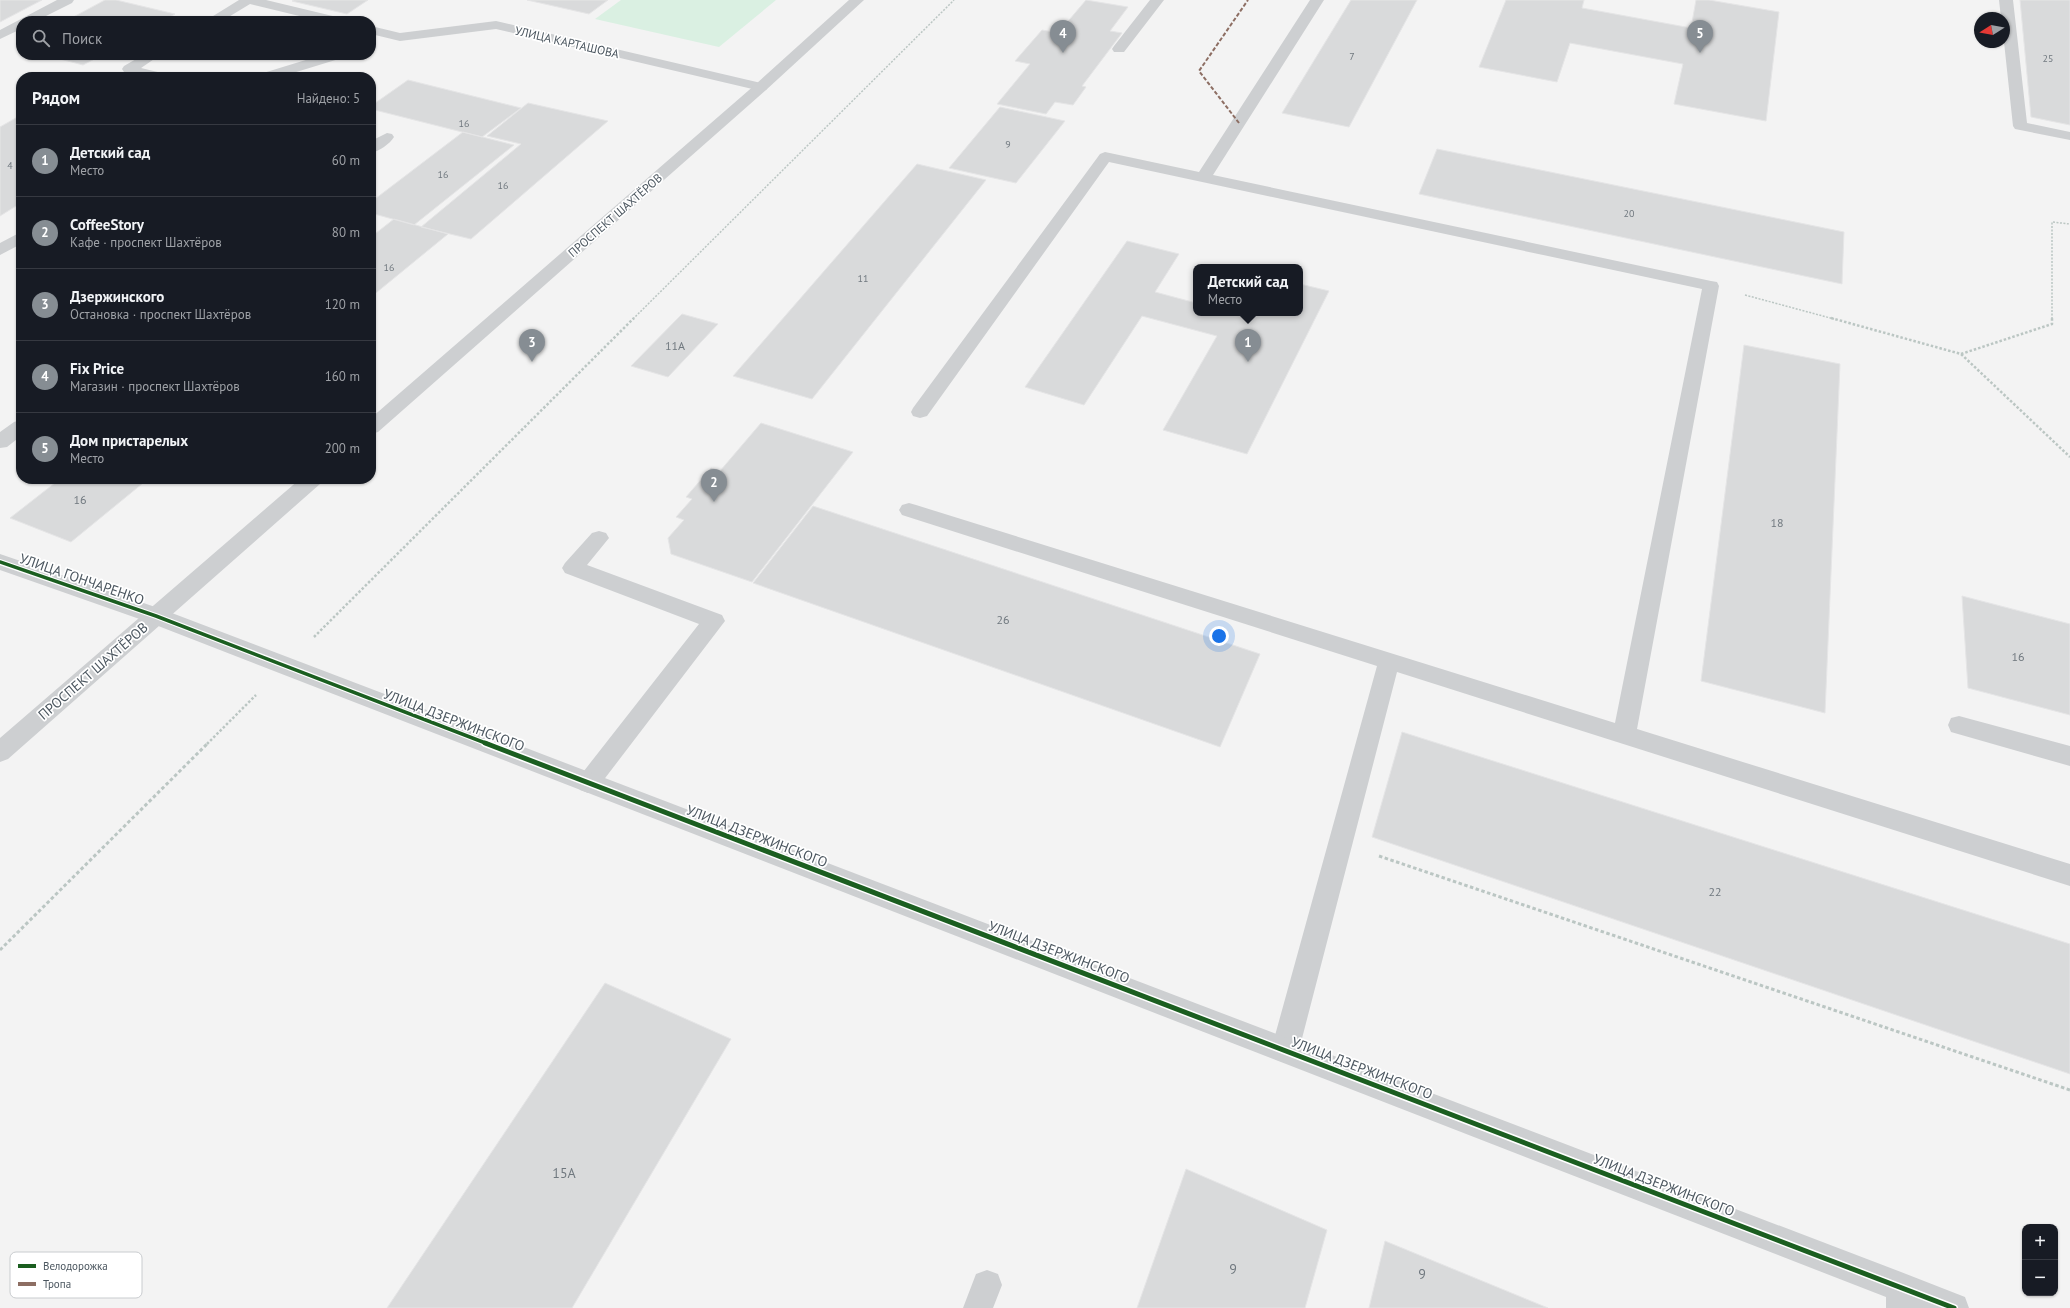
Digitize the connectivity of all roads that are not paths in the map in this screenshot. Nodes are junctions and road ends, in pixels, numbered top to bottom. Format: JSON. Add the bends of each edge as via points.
{"nodes":[{"id":1,"x":67,"y":0,"type":"edge"},
{"id":2,"x":249,"y":0,"type":"edge"},
{"id":3,"x":857,"y":0,"type":"edge"},
{"id":4,"x":1157,"y":0,"type":"edge"},
{"id":5,"x":1317,"y":0,"type":"edge"},
{"id":6,"x":2006,"y":0,"type":"edge"},
{"id":7,"x":36,"y":16,"type":"edge"},
{"id":8,"x":221,"y":16,"type":"edge"},
{"id":9,"x":315,"y":16,"type":"edge"},
{"id":10,"x":16,"y":27,"type":"edge"},
{"id":11,"x":376,"y":31,"type":"edge"},
{"id":12,"x":0,"y":35,"type":"edge"},
{"id":13,"x":400,"y":37,"type":"junction"},
{"id":14,"x":376,"y":44,"type":"edge"},
{"id":15,"x":1119,"y":49,"type":"dead end"},
{"id":16,"x":144,"y":60,"type":"edge"},
{"id":17,"x":320,"y":60,"type":"edge"},
{"id":18,"x":141,"y":72,"type":"edge"},
{"id":19,"x":281,"y":72,"type":"edge"},
{"id":20,"x":761,"y":86,"type":"junction"},
{"id":21,"x":2070,"y":136,"type":"edge"},
{"id":22,"x":388,"y":137,"type":"dead end"},
{"id":23,"x":376,"y":145,"type":"edge"},
{"id":24,"x":1204,"y":179,"type":"junction"},
{"id":25,"x":16,"y":240,"type":"edge"},
{"id":26,"x":0,"y":250,"type":"edge"},
{"id":27,"x":920,"y":412,"type":"dead end"},
{"id":28,"x":376,"y":424,"type":"edge"},
{"id":29,"x":16,"y":430,"type":"edge"},
{"id":30,"x":0,"y":442,"type":"edge"},
{"id":31,"x":307,"y":484,"type":"edge"},
{"id":32,"x":909,"y":510,"type":"dead end"},
{"id":33,"x":600,"y":538,"type":"dead end"},
{"id":34,"x":0,"y":562,"type":"edge"},
{"id":35,"x":156,"y":616,"type":"junction"},
{"id":36,"x":1389,"y":661,"type":"junction"},
{"id":37,"x":1959,"y":725,"type":"dead end"},
{"id":38,"x":1624,"y":735,"type":"junction"},
{"id":39,"x":0,"y":752,"type":"edge"},
{"id":40,"x":2070,"y":756,"type":"edge"},
{"id":41,"x":588,"y":783,"type":"junction"},
{"id":42,"x":2070,"y":875,"type":"edge"},
{"id":43,"x":1285,"y":1050,"type":"junction"},
{"id":44,"x":1901,"y":1298,"type":"edge"},
{"id":45,"x":1954,"y":1308,"type":"edge"}],
"edges":[{"from":1,"to":7,"type":"street"},
{"from":2,"to":8,"type":"street"},
{"from":2,"to":9,"type":"street"},
{"from":3,"to":20,"type":"street","name":"ПРОСПЕКТ ШАХТЁРОВ"},
{"from":4,"to":15,"type":"street"},
{"from":5,"to":24,"type":"street"},
{"from":6,"to":21,"type":"street","via":[[2020,126]]},
{"from":10,"to":12,"type":"street"},
{"from":11,"to":13,"type":"street","name":"УЛИЦА КАРТАШОВА"},
{"from":13,"to":14,"type":"street"},
{"from":13,"to":20,"type":"street","name":"УЛИЦА КАРТАШОВА","via":[[496,26]]},
{"from":16,"to":18,"type":"street","via":[[129,69]]},
{"from":17,"to":19,"type":"street"},
{"from":20,"to":28,"type":"street","name":"ПРОСПЕКТ ШАХТЁРОВ"},
{"from":22,"to":23,"type":"street"},
{"from":24,"to":27,"type":"street","via":[[1105,157]]},
{"from":24,"to":38,"type":"street","via":[[1711,286]]},
{"from":25,"to":26,"type":"street"},
{"from":29,"to":30,"type":"street"},
{"from":31,"to":35,"type":"street","name":"ПРОСПЕКТ ШАХТЁРОВ"},
{"from":32,"to":36,"type":"street"},
{"from":33,"to":41,"type":"street","via":[[572,568],[714,621]]},
{"from":34,"to":35,"type":"street","name":"УЛИЦА ГОНЧАРЕНКО"},
{"from":35,"to":39,"type":"street","name":"ПРОСПЕКТ ШАХТЁРОВ"},
{"from":35,"to":41,"type":"street","name":"УЛИЦА ДЗЕРЖИНСКОГО"},
{"from":36,"to":38,"type":"street"},
{"from":36,"to":43,"type":"street"},
{"from":37,"to":40,"type":"street"},
{"from":38,"to":42,"type":"street"},
{"from":41,"to":43,"type":"street","name":"УЛИЦА ДЗЕРЖИНСКОГО"},
{"from":43,"to":44,"type":"street","name":"УЛИЦА ДЗЕРЖИНСКОГО"},
{"from":44,"to":45,"type":"street","name":"УЛИЦА ДЗЕРЖИНСКОГО"}]}
